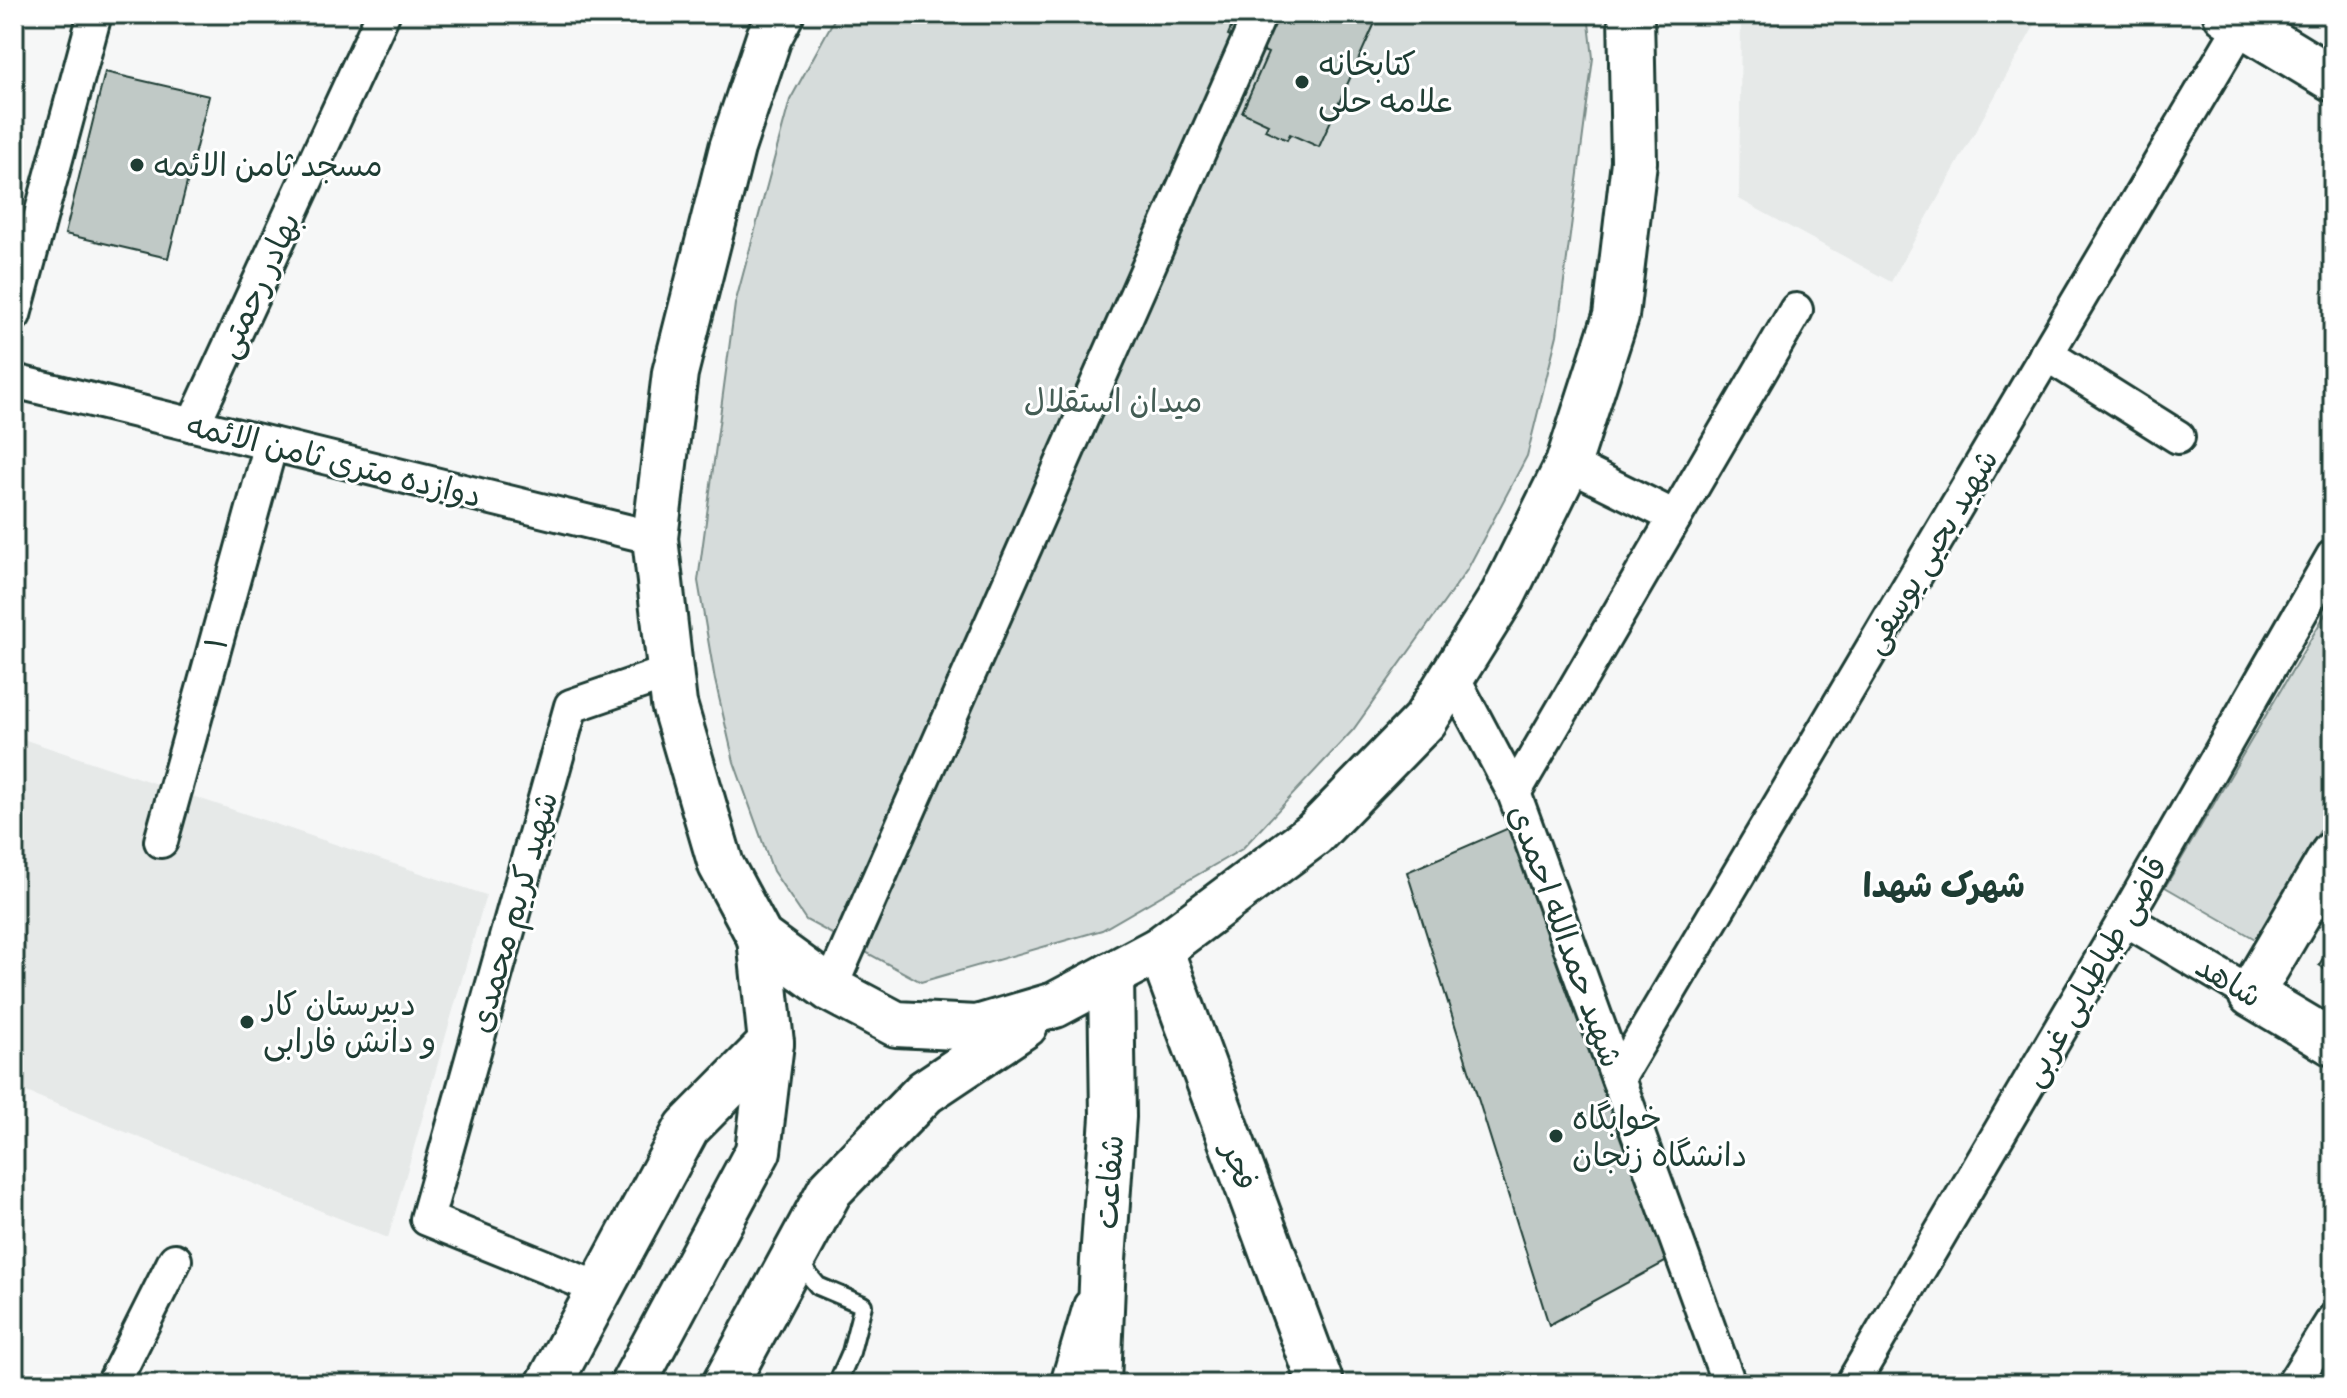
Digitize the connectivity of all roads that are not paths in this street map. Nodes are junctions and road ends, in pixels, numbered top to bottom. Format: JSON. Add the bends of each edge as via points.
{"nodes":[{"id":1,"x":95,"y":14,"type":"edge"},
{"id":2,"x":383,"y":14,"type":"edge"},
{"id":3,"x":781,"y":14,"type":"edge"},
{"id":4,"x":1260,"y":14,"type":"edge"},
{"id":5,"x":1631,"y":14,"type":"edge"},
{"id":6,"x":2234,"y":19,"type":"edge"},
{"id":7,"x":2333,"y":79,"type":"edge"},
{"id":8,"x":1796,"y":310,"type":"dead end"},
{"id":9,"x":14,"y":315,"type":"edge"},
{"id":10,"x":2046,"y":354,"type":"junction"},
{"id":11,"x":14,"y":381,"type":"edge"},
{"id":12,"x":193,"y":425,"type":"junction"},
{"id":13,"x":2178,"y":437,"type":"dead end"},
{"id":14,"x":271,"y":444,"type":"junction"},
{"id":15,"x":1568,"y":464,"type":"junction"},
{"id":16,"x":1675,"y":517,"type":"junction"},
{"id":17,"x":655,"y":538,"type":"junction"},
{"id":18,"x":2333,"y":556,"type":"edge"},
{"id":19,"x":670,"y":672,"type":"junction"},
{"id":20,"x":1452,"y":676,"type":"junction"},
{"id":21,"x":1514,"y":793,"type":"junction"},
{"id":22,"x":161,"y":841,"type":"dead end"},
{"id":23,"x":2333,"y":854,"type":"edge"},
{"id":24,"x":2125,"y":919,"type":"junction"},
{"id":25,"x":760,"y":938,"type":"junction"},
{"id":26,"x":1160,"y":949,"type":"junction"},
{"id":27,"x":1111,"y":975,"type":"junction"},
{"id":28,"x":830,"y":989,"type":"junction"},
{"id":29,"x":2251,"y":994,"type":"junction"},
{"id":30,"x":1055,"y":1005,"type":"junction"},
{"id":31,"x":771,"y":1043,"type":"junction"},
{"id":32,"x":2333,"y":1043,"type":"edge"},
{"id":33,"x":1618,"y":1078,"type":"junction"},
{"id":34,"x":793,"y":1257,"type":"junction"},
{"id":35,"x":175,"y":1260,"type":"dead end"},
{"id":36,"x":1103,"y":1260,"type":"junction"},
{"id":37,"x":600,"y":1289,"type":"junction"},
{"id":38,"x":2333,"y":1320,"type":"edge"},
{"id":39,"x":113,"y":1384,"type":"edge"},
{"id":40,"x":549,"y":1384,"type":"edge"},
{"id":41,"x":633,"y":1384,"type":"edge"},
{"id":42,"x":725,"y":1384,"type":"edge"},
{"id":43,"x":837,"y":1384,"type":"edge"},
{"id":44,"x":1067,"y":1384,"type":"edge"},
{"id":45,"x":1098,"y":1384,"type":"edge"},
{"id":46,"x":1321,"y":1384,"type":"edge"},
{"id":47,"x":1729,"y":1384,"type":"edge"},
{"id":48,"x":1852,"y":1384,"type":"edge"},
{"id":49,"x":2293,"y":1384,"type":"edge"}],
"edges":[{"from":1,"to":9,"type":"street"},
{"from":2,"to":12,"type":"street","name":"بهادر رحمتی"},
{"from":3,"to":17,"type":"main road","via":[[732,148],[675,373]]},
{"from":4,"to":28,"type":"street"},
{"from":5,"to":15,"type":"main road","via":[[1634,162],[1616,316]]},
{"from":6,"to":7,"type":"main road"},
{"from":6,"to":10,"type":"street","name":"شهید یحیی یوسفی"},
{"from":8,"to":16,"type":"street"},
{"from":10,"to":13,"type":"street"},
{"from":10,"to":33,"type":"street","name":"شهید یحیی یوسفی"},
{"from":11,"to":12,"type":"street","name":"دوازده متری ثامن الائمه"},
{"from":12,"to":14,"type":"street","name":"دوازده متری ثامن الائمه"},
{"from":14,"to":17,"type":"street","name":"دوازده متری ثامن الائمه"},
{"from":14,"to":22,"type":"street","name":"۱"},
{"from":15,"to":16,"type":"street"},
{"from":15,"to":20,"type":"main road","via":[[1503,595]]},
{"from":16,"to":21,"type":"street"},
{"from":17,"to":19,"type":"main road"},
{"from":18,"to":24,"type":"street","name":"قاضی طباطبایی غربی"},
{"from":19,"to":25,"type":"main road","via":[[674,704],[721,865]]},
{"from":19,"to":37,"type":"street","name":"شهید کریم محمدی","via":[[571,706],[427,1219]]},
{"from":20,"to":21,"type":"street","name":"شهید حمدالله احمدی"},
{"from":20,"to":26,"type":"main road","via":[[1425,720],[1314,834]]},
{"from":21,"to":33,"type":"street","name":"شهید حمدالله احمدی"},
{"from":23,"to":29,"type":"main road"},
{"from":24,"to":29,"type":"street","name":"شاهد"},
{"from":24,"to":48,"type":"street","name":"قاضی طباطبایی غربی"},
{"from":25,"to":28,"type":"main road"},
{"from":25,"to":31,"type":"main road"},
{"from":26,"to":27,"type":"main road"},
{"from":26,"to":46,"type":"main road","name":"فجر"},
{"from":27,"to":30,"type":"main road"},
{"from":27,"to":36,"type":"main road","name":"شفاعت","via":[[1113,1117]]},
{"from":28,"to":30,"type":"main road","via":[[896,1024],[977,1028]]},
{"from":29,"to":32,"type":"main road","name":"شاهد"},
{"from":30,"to":34,"type":"main road","via":[[925,1092],[830,1190]]},
{"from":31,"to":37,"type":"main road","via":[[687,1128]]},
{"from":31,"to":41,"type":"main road","via":[[758,1151]]},
{"from":33,"to":47,"type":"street","name":"شهید حمدالله احمدی"},
{"from":34,"to":42,"type":"main road"},
{"from":34,"to":43,"type":"lane","via":[[818,1286],[863,1305]]},
{"from":35,"to":39,"type":"street"},
{"from":36,"to":44,"type":"street","name":"شفاعت"},
{"from":36,"to":45,"type":"main road"},
{"from":37,"to":40,"type":"main road"},
{"from":38,"to":49,"type":"street"}]}
